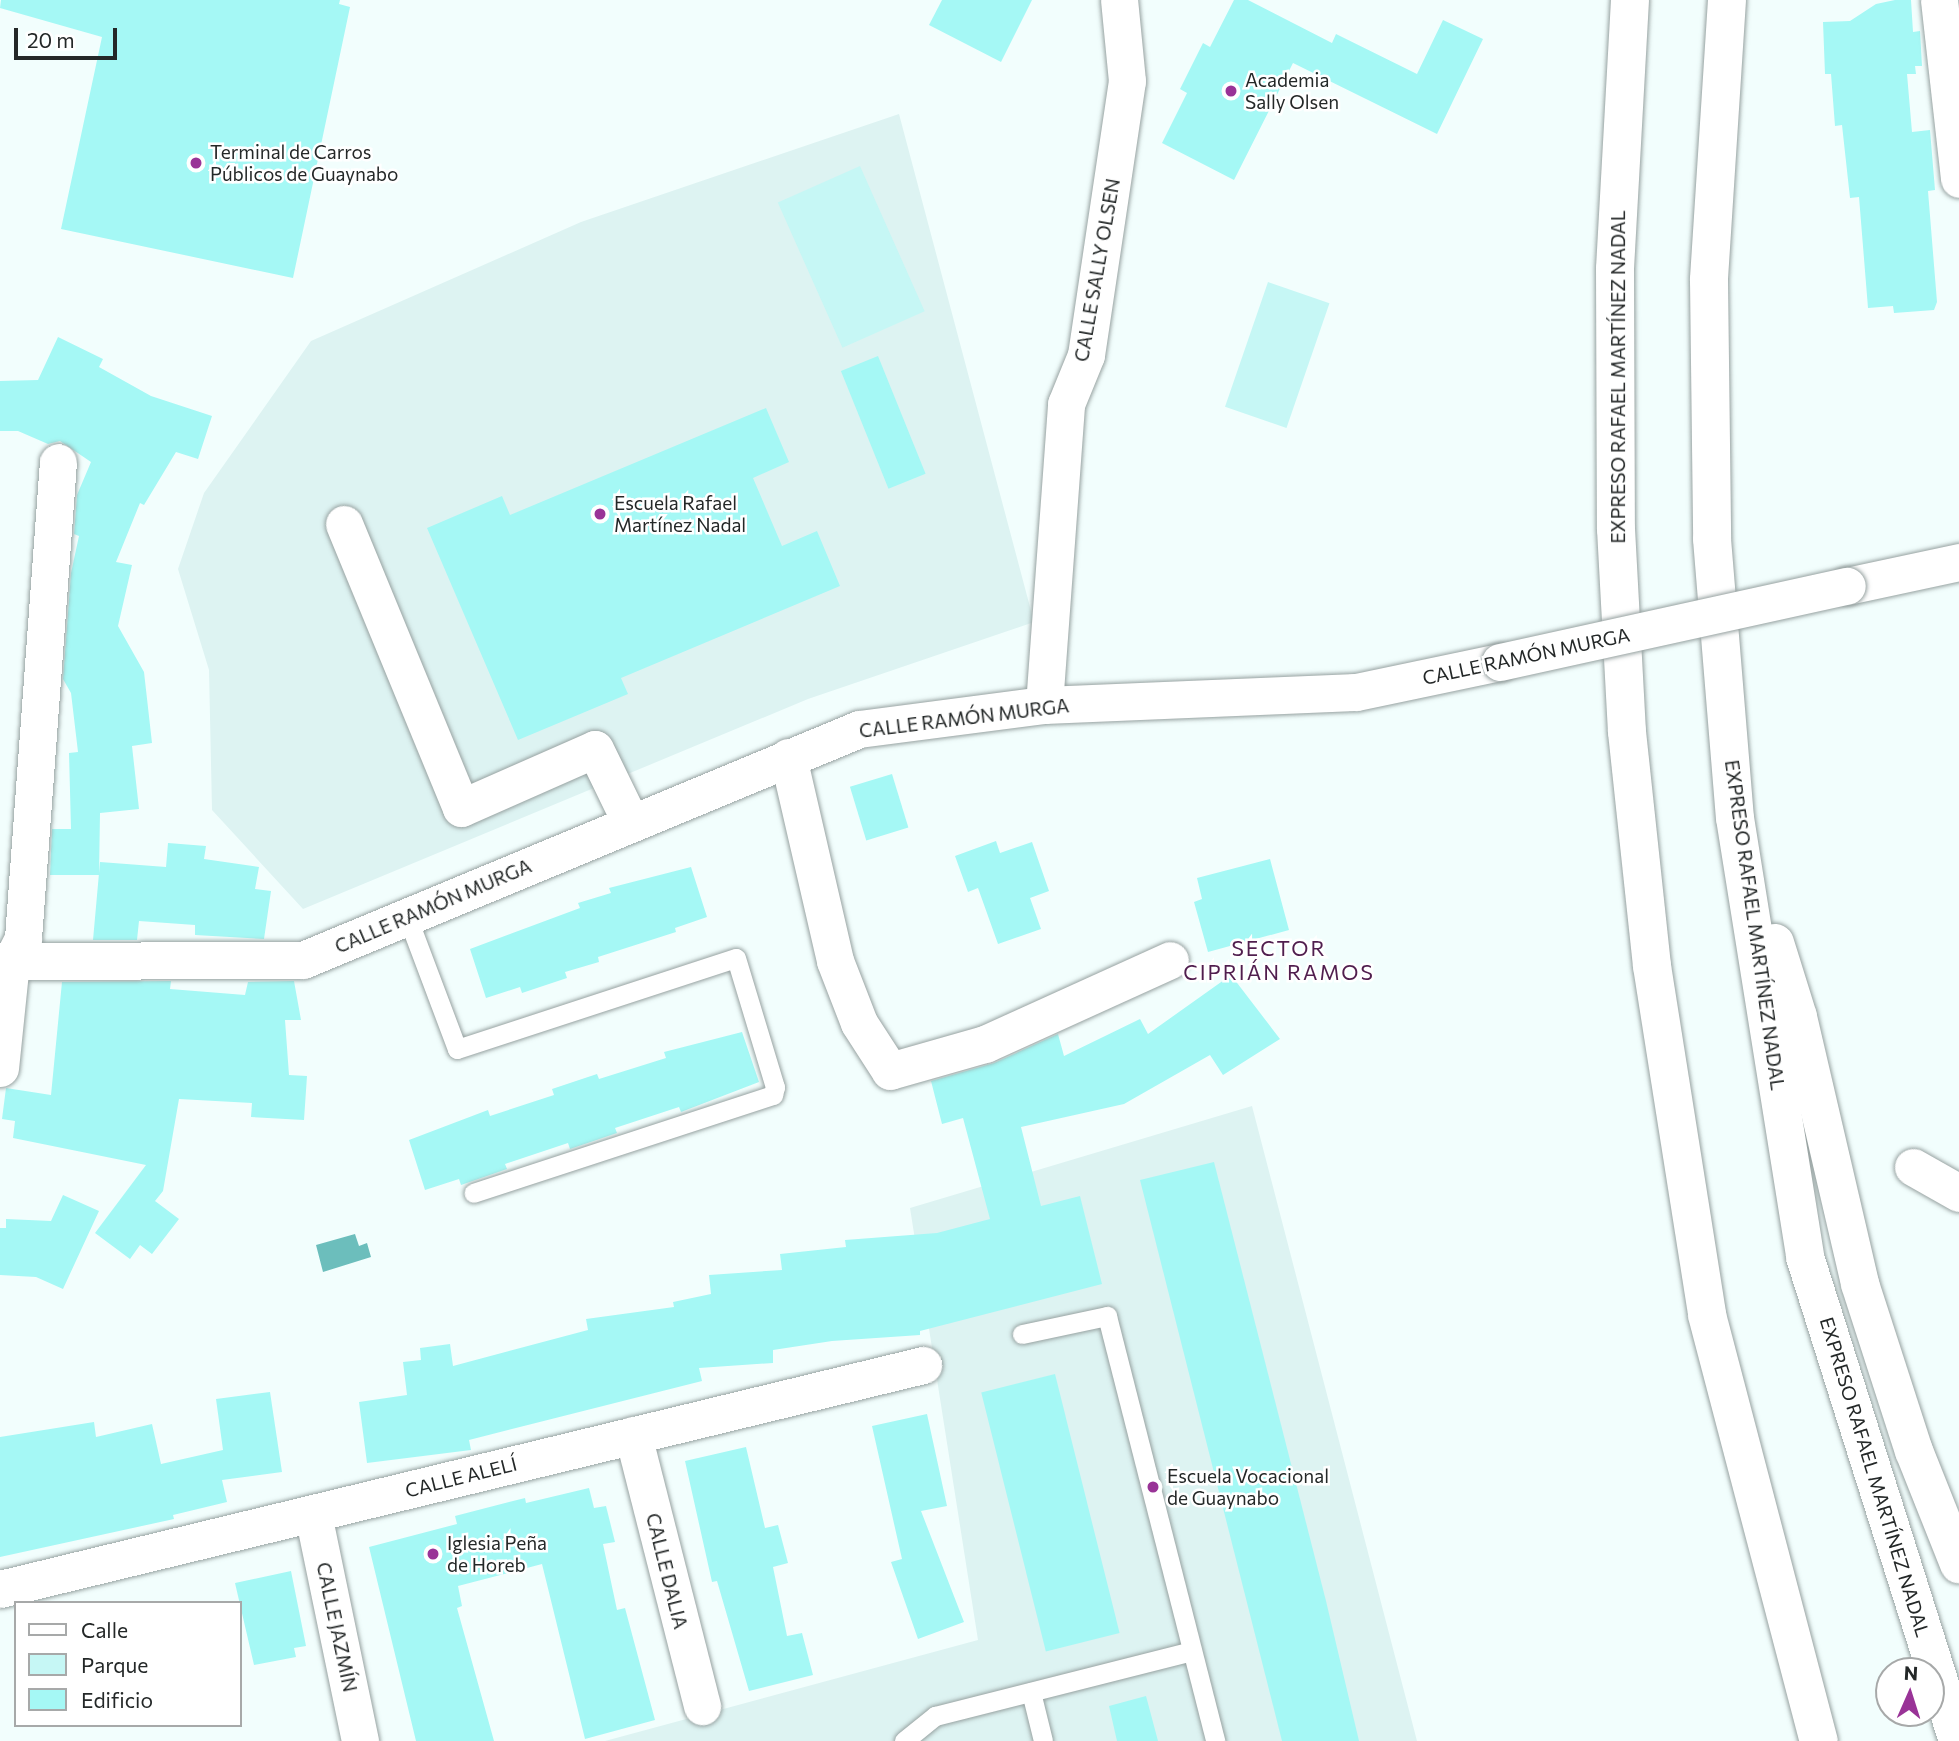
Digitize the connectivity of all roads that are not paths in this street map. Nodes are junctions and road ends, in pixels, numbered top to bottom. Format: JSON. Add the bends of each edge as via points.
{"nodes":[{"id":1,"x":1119,"y":0,"type":"edge"},
{"id":2,"x":1630,"y":0,"type":"edge"},
{"id":3,"x":1727,"y":0,"type":"edge"},
{"id":4,"x":1940,"y":0,"type":"edge"},
{"id":5,"x":1959,"y":179,"type":"edge"},
{"id":6,"x":58,"y":462,"type":"dead end"},
{"id":7,"x":344,"y":524,"type":"dead end"},
{"id":8,"x":1959,"y":562,"type":"edge"},
{"id":9,"x":1044,"y":705,"type":"junction"},
{"id":10,"x":788,"y":757,"type":"junction"},
{"id":11,"x":1735,"y":818,"type":"junction"},
{"id":12,"x":631,"y":823,"type":"junction"},
{"id":13,"x":407,"y":916,"type":"junction"},
{"id":14,"x":1170,"y":960,"type":"dead end"},
{"id":15,"x":5,"y":962,"type":"edge"},
{"id":16,"x":0,"y":1068,"type":"edge"},
{"id":17,"x":1913,"y":1167,"type":"dead end"},
{"id":18,"x":474,"y":1193,"type":"dead end"},
{"id":19,"x":1959,"y":1194,"type":"edge"},
{"id":20,"x":1022,"y":1334,"type":"dead end"},
{"id":21,"x":923,"y":1365,"type":"dead end"},
{"id":22,"x":633,"y":1435,"type":"junction"},
{"id":23,"x":313,"y":1514,"type":"junction"},
{"id":24,"x":1959,"y":1564,"type":"edge"},
{"id":25,"x":0,"y":1589,"type":"edge"},
{"id":26,"x":1192,"y":1651,"type":"junction"},
{"id":27,"x":1031,"y":1692,"type":"junction"},
{"id":28,"x":702,"y":1706,"type":"dead end"},
{"id":29,"x":360,"y":1741,"type":"edge"},
{"id":30,"x":904,"y":1741,"type":"edge"},
{"id":31,"x":1043,"y":1741,"type":"edge"},
{"id":32,"x":1215,"y":1741,"type":"edge"},
{"id":33,"x":1819,"y":1741,"type":"edge"},
{"id":34,"x":1958,"y":1741,"type":"edge"}],
"edges":[{"from":1,"to":9,"type":"street","name":"CALLE SALLY OLSEN","via":[[1127,81],[1086,355],[1066,404]]},
{"from":2,"to":33,"type":"highway","name":"EXPRESO RAFAEL MARTÍNEZ NADAL","via":[[1615,269],[1616,529],[1627,732],[1652,966],[1707,1315]]},
{"from":3,"to":11,"type":"highway","name":"EXPRESO RAFAEL MARTÍNEZ NADAL","via":[[1709,281],[1712,539]]},
{"from":4,"to":5,"type":"street"},
{"from":6,"to":15,"type":"street","via":[[23,938]]},
{"from":7,"to":12,"type":"street","via":[[461,808],[595,749]]},
{"from":8,"to":9,"type":"street","name":"CALLE RAMÓN MURGA","bridge":true,"via":[[1356,692]]},
{"from":9,"to":10,"type":"street","name":"CALLE RAMÓN MURGA","via":[[859,729]]},
{"from":10,"to":12,"type":"street","name":"CALLE RAMÓN MURGA"},
{"from":10,"to":14,"type":"street","via":[[835,961],[859,1023],[890,1070],[985,1044]]},
{"from":11,"to":24,"type":"highway","via":[[1798,1017],[1860,1284],[1914,1451]]},
{"from":11,"to":34,"type":"highway","name":"EXPRESO RAFAEL MARTÍNEZ NADAL","via":[[1805,1256]]},
{"from":12,"to":13,"type":"street","name":"CALLE RAMÓN MURGA"},
{"from":13,"to":15,"type":"street","name":"CALLE RAMÓN MURGA","via":[[303,960]]},
{"from":13,"to":18,"type":"lane","via":[[457,1049],[736,958],[775,1087],[773,1096]]},
{"from":15,"to":16,"type":"street"},
{"from":17,"to":19,"type":"street"},
{"from":20,"to":26,"type":"lane","via":[[1107,1316]]},
{"from":21,"to":22,"type":"street","name":"CALLE ALELÍ"},
{"from":22,"to":23,"type":"street","name":"CALLE ALELÍ"},
{"from":22,"to":28,"type":"street","name":"CALLE DALIA"},
{"from":23,"to":25,"type":"street","name":"CALLE ALELÍ"},
{"from":23,"to":29,"type":"street","name":"CALLE JAZMÍN"},
{"from":26,"to":27,"type":"lane"},
{"from":26,"to":32,"type":"lane"},
{"from":27,"to":30,"type":"lane","via":[[934,1716]]},
{"from":27,"to":31,"type":"lane"}]}
